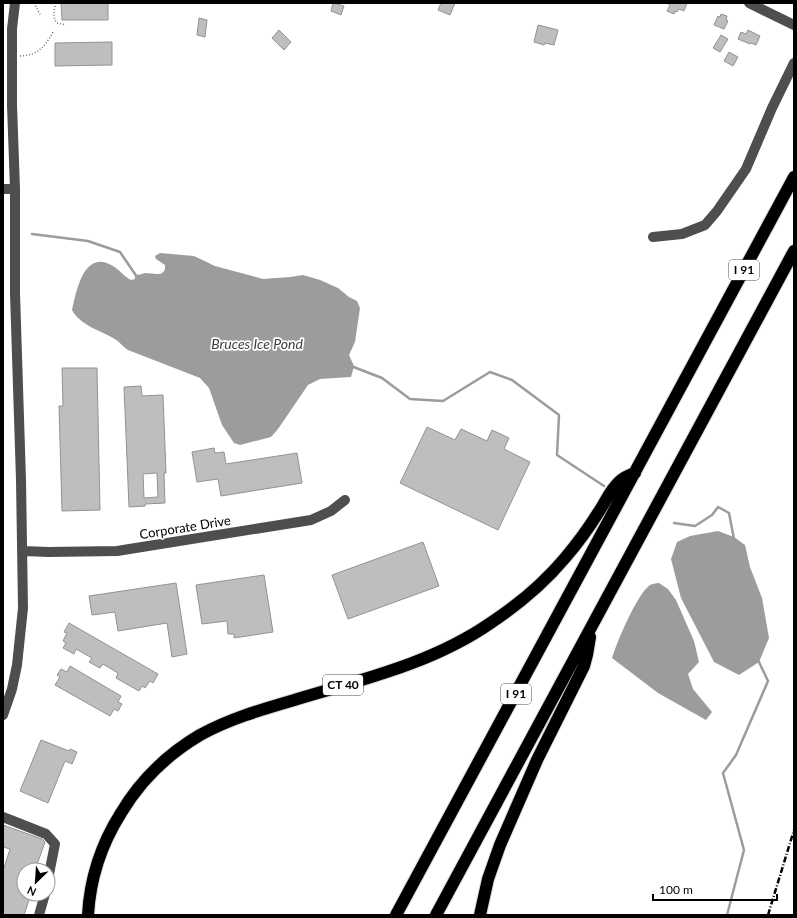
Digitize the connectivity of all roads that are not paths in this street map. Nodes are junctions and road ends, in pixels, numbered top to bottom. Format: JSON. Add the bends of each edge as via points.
{"nodes":[{"id":1,"x":15,"y":3,"type":"edge"},
{"id":2,"x":748,"y":3,"type":"edge"},
{"id":3,"x":794,"y":25,"type":"edge"},
{"id":4,"x":8,"y":34,"type":"edge"},
{"id":5,"x":794,"y":63,"type":"edge"},
{"id":6,"x":794,"y":176,"type":"edge"},
{"id":7,"x":3,"y":189,"type":"edge"},
{"id":8,"x":15,"y":189,"type":"junction"},
{"id":9,"x":653,"y":238,"type":"dead end"},
{"id":10,"x":794,"y":251,"type":"edge"},
{"id":11,"x":635,"y":473,"type":"junction"},
{"id":12,"x":345,"y":500,"type":"dead end"},
{"id":13,"x":23,"y":550,"type":"junction"},
{"id":14,"x":591,"y":628,"type":"junction"},
{"id":15,"x":3,"y":715,"type":"edge"},
{"id":16,"x":3,"y":817,"type":"edge"},
{"id":17,"x":51,"y":862,"type":"edge"},
{"id":18,"x":43,"y":902,"type":"edge"},
{"id":19,"x":39,"y":915,"type":"edge"},
{"id":20,"x":88,"y":915,"type":"edge"},
{"id":21,"x":396,"y":915,"type":"edge"},
{"id":22,"x":436,"y":915,"type":"edge"},
{"id":23,"x":480,"y":915,"type":"edge"}],
"edges":[{"from":1,"to":4,"type":"street"},
{"from":2,"to":3,"type":"street"},
{"from":4,"to":8,"type":"street"},
{"from":5,"to":9,"type":"street","via":[[746,169],[717,211],[705,225],[682,234]]},
{"from":6,"to":11,"type":"highway","number":"I 91"},
{"from":7,"to":8,"type":"street"},
{"from":8,"to":13,"type":"street","via":[[15,293]]},
{"from":10,"to":14,"type":"highway","number":"I 91"},
{"from":11,"to":20,"type":"highway","number":"CT 40","via":[[615,486],[589,528],[545,579],[512,608],[474,634],[446,649],[400,667],[237,718],[200,735],[170,756],[138,789],[113,827],[95,873]]},
{"from":11,"to":21,"type":"highway","number":"I 91"},
{"from":12,"to":13,"type":"street","name":"Corporate Drive","via":[[331,511],[311,520],[123,550]]},
{"from":13,"to":15,"type":"street","via":[[20,637],[12,689]]},
{"from":14,"to":22,"type":"highway","number":"I 91"},
{"from":14,"to":23,"type":"highway","via":[[584,666],[537,760],[500,845]]},
{"from":16,"to":17,"type":"street","via":[[46,834],[55,844]]},
{"from":18,"to":19,"type":"street"}]}
